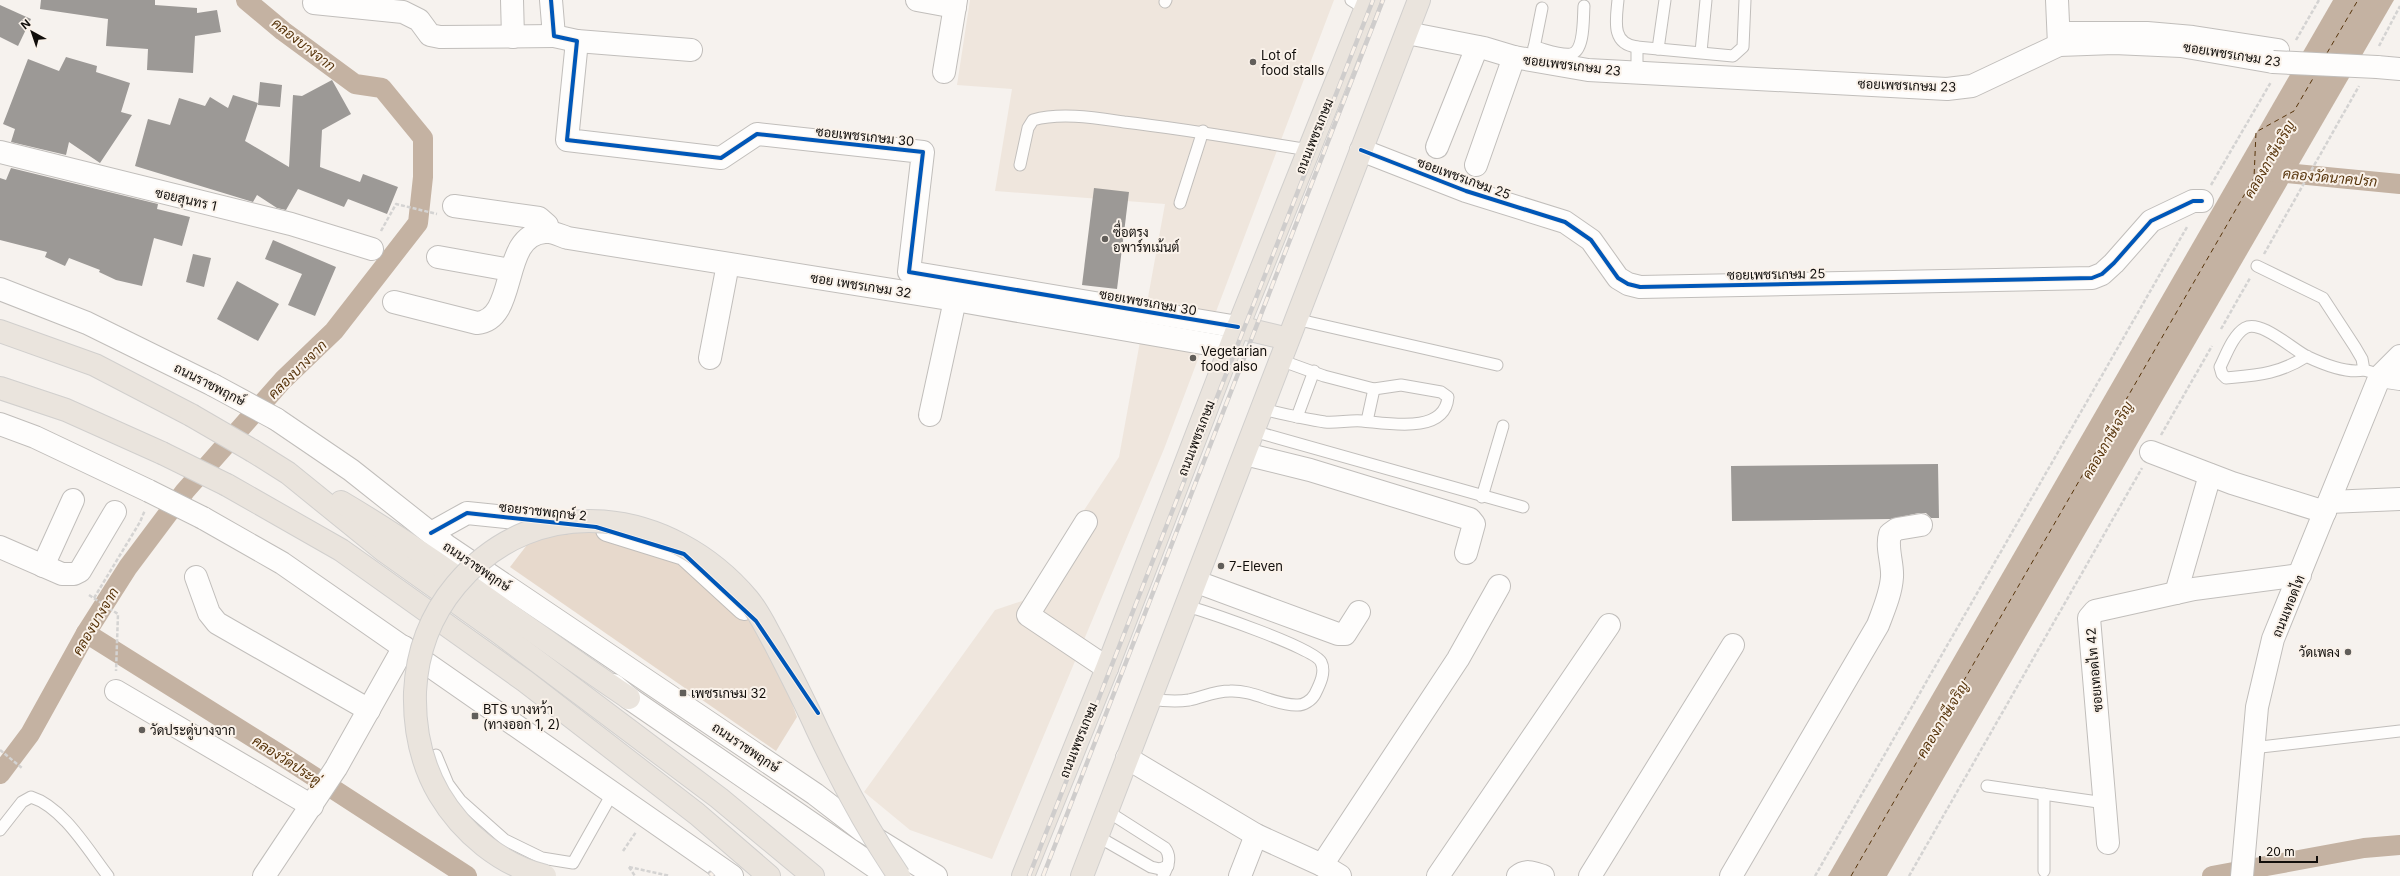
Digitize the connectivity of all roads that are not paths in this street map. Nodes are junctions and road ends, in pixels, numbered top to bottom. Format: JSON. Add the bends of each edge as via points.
{"nodes":[{"id":1,"x":512,"y":0,"type":"edge"},
{"id":2,"x":551,"y":0,"type":"edge"},
{"id":3,"x":917,"y":0,"type":"edge"},
{"id":4,"x":1419,"y":0,"type":"edge"},
{"id":5,"x":1618,"y":0,"type":"edge"},
{"id":6,"x":1665,"y":0,"type":"edge"},
{"id":7,"x":1706,"y":0,"type":"edge"},
{"id":8,"x":1745,"y":0,"type":"edge"},
{"id":9,"x":2057,"y":0,"type":"edge"},
{"id":10,"x":314,"y":3,"type":"dead end"},
{"id":11,"x":956,"y":3,"type":"edge"},
{"id":12,"x":1362,"y":3,"type":"edge"},
{"id":13,"x":1584,"y":6,"type":"dead end"},
{"id":14,"x":1542,"y":8,"type":"dead end"},
{"id":15,"x":1407,"y":33,"type":"junction"},
{"id":16,"x":554,"y":36,"type":"junction"},
{"id":17,"x":513,"y":37,"type":"junction"},
{"id":18,"x":578,"y":41,"type":"junction"},
{"id":19,"x":2066,"y":44,"type":"junction"},
{"id":20,"x":1477,"y":47,"type":"junction"},
{"id":21,"x":1637,"y":47,"type":"junction"},
{"id":22,"x":1658,"y":48,"type":"junction"},
{"id":23,"x":691,"y":50,"type":"dead end"},
{"id":24,"x":1701,"y":52,"type":"junction"},
{"id":25,"x":1527,"y":54,"type":"junction"},
{"id":26,"x":2400,"y":68,"type":"edge"},
{"id":27,"x":944,"y":72,"type":"dead end"},
{"id":28,"x":1636,"y":72,"type":"junction"},
{"id":29,"x":1203,"y":131,"type":"junction"},
{"id":30,"x":1437,"y":147,"type":"dead end"},
{"id":31,"x":1309,"y":150,"type":"junction"},
{"id":32,"x":1362,"y":150,"type":"junction"},
{"id":33,"x":0,"y":152,"type":"edge"},
{"id":34,"x":1020,"y":165,"type":"dead end"},
{"id":35,"x":1476,"y":165,"type":"dead end"},
{"id":36,"x":2202,"y":201,"type":"road end"},
{"id":37,"x":1180,"y":203,"type":"dead end"},
{"id":38,"x":454,"y":206,"type":"road end"},
{"id":39,"x":547,"y":232,"type":"junction"},
{"id":40,"x":372,"y":249,"type":"road end"},
{"id":41,"x":438,"y":257,"type":"dead end"},
{"id":42,"x":728,"y":264,"type":"junction"},
{"id":43,"x":2257,"y":266,"type":"dead end"},
{"id":44,"x":510,"y":270,"type":"junction"},
{"id":45,"x":0,"y":289,"type":"edge"},
{"id":46,"x":954,"y":300,"type":"junction"},
{"id":47,"x":394,"y":302,"type":"dead end"},
{"id":48,"x":1295,"y":320,"type":"junction"},
{"id":49,"x":1238,"y":327,"type":"junction"},
{"id":50,"x":0,"y":331,"type":"edge"},
{"id":51,"x":1288,"y":339,"type":"junction"},
{"id":52,"x":1231,"y":348,"type":"junction"},
{"id":53,"x":2307,"y":356,"type":"junction"},
{"id":54,"x":2400,"y":356,"type":"edge"},
{"id":55,"x":710,"y":358,"type":"dead end"},
{"id":56,"x":1280,"y":360,"type":"junction"},
{"id":57,"x":1497,"y":365,"type":"dead end"},
{"id":58,"x":1314,"y":371,"type":"junction"},
{"id":59,"x":2381,"y":375,"type":"edge"},
{"id":60,"x":0,"y":388,"type":"edge"},
{"id":61,"x":1374,"y":389,"type":"junction"},
{"id":62,"x":1262,"y":409,"type":"junction"},
{"id":63,"x":930,"y":415,"type":"dead end"},
{"id":64,"x":1298,"y":417,"type":"junction"},
{"id":65,"x":1367,"y":421,"type":"junction"},
{"id":66,"x":0,"y":424,"type":"edge"},
{"id":67,"x":1503,"y":426,"type":"dead end"},
{"id":68,"x":1253,"y":431,"type":"junction"},
{"id":69,"x":1245,"y":454,"type":"junction"},
{"id":70,"x":2147,"y":459,"type":"road end"},
{"id":71,"x":288,"y":473,"type":"junction"},
{"id":72,"x":2210,"y":475,"type":"junction"},
{"id":73,"x":1482,"y":497,"type":"junction"},
{"id":74,"x":2400,"y":499,"type":"edge"},
{"id":75,"x":73,"y":500,"type":"dead end"},
{"id":76,"x":1523,"y":507,"type":"dead end"},
{"id":77,"x":2327,"y":507,"type":"junction"},
{"id":78,"x":115,"y":512,"type":"dead end"},
{"id":79,"x":1086,"y":522,"type":"dead end"},
{"id":80,"x":1921,"y":525,"type":"dead end"},
{"id":81,"x":439,"y":540,"type":"junction"},
{"id":82,"x":0,"y":547,"type":"edge"},
{"id":83,"x":1466,"y":553,"type":"dead end"},
{"id":84,"x":43,"y":566,"type":"junction"},
{"id":85,"x":2300,"y":576,"type":"junction"},
{"id":86,"x":196,"y":577,"type":"dead end"},
{"id":87,"x":1196,"y":582,"type":"junction"},
{"id":88,"x":1499,"y":586,"type":"dead end"},
{"id":89,"x":2176,"y":593,"type":"junction"},
{"id":90,"x":1187,"y":606,"type":"junction"},
{"id":91,"x":1359,"y":612,"type":"dead end"},
{"id":92,"x":1609,"y":625,"type":"dead end"},
{"id":93,"x":1733,"y":645,"type":"dead end"},
{"id":94,"x":404,"y":647,"type":"junction"},
{"id":95,"x":1107,"y":668,"type":"junction"},
{"id":96,"x":116,"y":691,"type":"dead end"},
{"id":97,"x":630,"y":698,"type":"junction"},
{"id":98,"x":1150,"y":699,"type":"junction"},
{"id":99,"x":369,"y":710,"type":"junction"},
{"id":100,"x":818,"y":713,"type":"dead end"},
{"id":101,"x":2400,"y":731,"type":"edge"},
{"id":102,"x":2252,"y":748,"type":"junction"},
{"id":103,"x":436,"y":755,"type":"dead end"},
{"id":104,"x":1127,"y":758,"type":"junction"},
{"id":105,"x":1987,"y":786,"type":"dead end"},
{"id":106,"x":613,"y":792,"type":"junction"},
{"id":107,"x":2044,"y":794,"type":"junction"},
{"id":108,"x":315,"y":802,"type":"junction"},
{"id":109,"x":2105,"y":803,"type":"junction"},
{"id":110,"x":795,"y":811,"type":"junction"},
{"id":111,"x":1107,"y":811,"type":"junction"},
{"id":112,"x":0,"y":830,"type":"edge"},
{"id":113,"x":1256,"y":834,"type":"junction"},
{"id":114,"x":1097,"y":836,"type":"junction"},
{"id":115,"x":1038,"y":838,"type":"junction"},
{"id":116,"x":2108,"y":843,"type":"dead end"},
{"id":117,"x":723,"y":870,"type":"edge"},
{"id":118,"x":1331,"y":870,"type":"edge"},
{"id":119,"x":1165,"y":871,"type":"edge"},
{"id":120,"x":2044,"y":871,"type":"dead end"},
{"id":121,"x":266,"y":875,"type":"edge"},
{"id":122,"x":108,"y":876,"type":"edge"},
{"id":123,"x":545,"y":876,"type":"edge"},
{"id":124,"x":769,"y":876,"type":"edge"},
{"id":125,"x":813,"y":876,"type":"edge"},
{"id":126,"x":864,"y":876,"type":"edge"},
{"id":127,"x":888,"y":876,"type":"edge"},
{"id":128,"x":899,"y":876,"type":"edge"},
{"id":129,"x":936,"y":876,"type":"edge"},
{"id":130,"x":1013,"y":876,"type":"edge"},
{"id":131,"x":1023,"y":876,"type":"edge"},
{"id":132,"x":1082,"y":876,"type":"edge"},
{"id":133,"x":1240,"y":876,"type":"edge"},
{"id":134,"x":1438,"y":876,"type":"edge"},
{"id":135,"x":1518,"y":876,"type":"edge"},
{"id":136,"x":1543,"y":876,"type":"edge"},
{"id":137,"x":1590,"y":876,"type":"edge"},
{"id":138,"x":1731,"y":876,"type":"edge"},
{"id":139,"x":2242,"y":876,"type":"edge"}],
"edges":[{"from":1,"to":17,"type":"street"},
{"from":2,"to":16,"type":"street"},
{"from":3,"to":11,"type":"street"},
{"from":4,"to":15,"type":"main road"},
{"from":5,"to":21,"type":"lane","via":[[1616,28],[1619,36],[1627,46]]},
{"from":6,"to":22,"type":"lane"},
{"from":7,"to":24,"type":"lane"},
{"from":8,"to":24,"type":"lane","via":[[1743,47],[1733,56]]},
{"from":9,"to":19,"type":"street"},
{"from":10,"to":17,"type":"street","via":[[403,12],[419,20],[430,35],[440,37]]},
{"from":11,"to":27,"type":"street"},
{"from":12,"to":31,"type":"main road","name":"ถนนเพชรเกษม"},
{"from":13,"to":25,"type":"lane","via":[[1581,42],[1576,51],[1570,54]]},
{"from":14,"to":25,"type":"lane"},
{"from":15,"to":20,"type":"street","name":"ซอยเพชรเกษม 23"},
{"from":15,"to":32,"type":"main road"},
{"from":16,"to":17,"type":"street"},
{"from":16,"to":18,"type":"street"},
{"from":18,"to":23,"type":"street"},
{"from":18,"to":49,"type":"street","name":"ซอยเพชรเกษม 30","via":[[567,140],[720,158],[757,134],[923,152],[909,272]]},
{"from":19,"to":26,"type":"street","name":"ซอยเพชรเกษม 23","bridge":true,"via":[[2181,46],[2277,62]]},
{"from":19,"to":28,"type":"street","name":"ซอยเพชรเกษม 23","via":[[1972,86],[1947,89]]},
{"from":20,"to":25,"type":"street","name":"ซอยเพชรเกษม 23"},
{"from":20,"to":30,"type":"street"},
{"from":21,"to":22,"type":"lane"},
{"from":21,"to":28,"type":"lane"},
{"from":22,"to":24,"type":"lane"},
{"from":25,"to":28,"type":"street","name":"ซอยเพชรเกษม 23","via":[[1588,70]]},
{"from":25,"to":35,"type":"street"},
{"from":29,"to":31,"type":"lane"},
{"from":29,"to":34,"type":"lane","via":[[1093,118],[1044,117],[1033,120],[1028,128]]},
{"from":29,"to":37,"type":"lane"},
{"from":31,"to":49,"type":"main road","name":"ถนนเพชรเกษม"},
{"from":32,"to":36,"type":"street","name":"ซอยเพชรเกษม 25","via":[[1466,191],[1566,222],[1591,240],[1618,278],[1640,287],[2092,278],[2102,274],[2114,263],[2151,221],[2193,201]]},
{"from":32,"to":48,"type":"main road"},
{"from":33,"to":40,"type":"street","name":"ซอยสุนทร 1","via":[[291,224]]},
{"from":38,"to":39,"type":"street","via":[[539,218],[547,225]]},
{"from":39,"to":42,"type":"street","name":"ซอย เพชรเกษม 32","via":[[568,238]]},
{"from":39,"to":44,"type":"street","via":[[538,233],[529,239],[516,255]]},
{"from":41,"to":44,"type":"street"},
{"from":42,"to":46,"type":"street","name":"ซอย เพชรเกษม 32"},
{"from":42,"to":55,"type":"street"},
{"from":43,"to":59,"type":"lane","via":[[2324,298],[2362,359]]},
{"from":44,"to":47,"type":"street","via":[[504,298],[493,317],[487,322],[477,323]]},
{"from":45,"to":81,"type":"street","name":"ถนนราชพฤกษ์","bridge":true,"via":[[87,323],[276,419],[351,470]]},
{"from":46,"to":52,"type":"street","name":"ซอย เพชรเกษม 32"},
{"from":46,"to":63,"type":"street"},
{"from":48,"to":51,"type":"main road"},
{"from":48,"to":57,"type":"lane"},
{"from":49,"to":51,"type":"main road"},
{"from":49,"to":52,"type":"main road","name":"ถนนเพชรเกษม"},
{"from":50,"to":71,"type":"main road","bridge":true,"via":[[95,365],[191,415]]},
{"from":51,"to":56,"type":"main road"},
{"from":52,"to":95,"type":"main road","name":"ถนนเพชรเกษม"},
{"from":53,"to":53,"type":"lane","via":[[2289,368],[2265,375],[2226,378],[2220,367],[2236,337],[2245,328],[2253,326],[2271,333]]},
{"from":53,"to":59,"type":"lane","via":[[2350,371]]},
{"from":54,"to":59,"type":"street","name":"ถนนเทอดไท"},
{"from":56,"to":58,"type":"lane"},
{"from":56,"to":62,"type":"main road"},
{"from":58,"to":61,"type":"lane"},
{"from":58,"to":64,"type":"lane"},
{"from":59,"to":77,"type":"street","name":"ถนนเทอดไท"},
{"from":60,"to":124,"type":"main road","bridge":true,"via":[[66,410],[162,453],[227,485],[341,550],[525,681],[696,814]]},
{"from":61,"to":65,"type":"lane"},
{"from":61,"to":65,"type":"lane","via":[[1401,385],[1441,392],[1448,397],[1447,407],[1439,416],[1418,424]]},
{"from":62,"to":64,"type":"lane"},
{"from":62,"to":68,"type":"main road"},
{"from":64,"to":65,"type":"lane","via":[[1326,422]]},
{"from":66,"to":94,"type":"street","bridge":true,"via":[[35,438],[203,518],[282,564]]},
{"from":67,"to":73,"type":"lane"},
{"from":68,"to":69,"type":"main road"},
{"from":68,"to":73,"type":"lane"},
{"from":69,"to":83,"type":"street","via":[[1310,470],[1470,519],[1474,524]]},
{"from":69,"to":87,"type":"main road"},
{"from":70,"to":72,"type":"street"},
{"from":71,"to":97,"type":"main road","via":[[376,523]]},
{"from":71,"to":125,"type":"main road","via":[[383,550],[720,798]]},
{"from":72,"to":77,"type":"street"},
{"from":72,"to":89,"type":"street"},
{"from":73,"to":76,"type":"lane"},
{"from":74,"to":77,"type":"street"},
{"from":75,"to":84,"type":"street"},
{"from":77,"to":85,"type":"street","name":"ถนนเทอดไท"},
{"from":78,"to":84,"type":"street","via":[[80,570],[74,574],[62,574]]},
{"from":79,"to":95,"type":"street","via":[[1024,612]]},
{"from":80,"to":138,"type":"street","via":[[1898,529],[1890,534],[1888,541],[1892,577],[1888,598],[1878,625]]},
{"from":81,"to":97,"type":"street"},
{"from":81,"to":100,"type":"street","name":"ซอยราชพฤกษ์ 2","via":[[467,512],[596,527],[684,554],[756,621]]},
{"from":81,"to":129,"type":"street","name":"ถนนราชพฤกษ์","via":[[815,794],[863,831]]},
{"from":82,"to":84,"type":"street"},
{"from":85,"to":89,"type":"street","name":"ซอยเทอดไท 42"},
{"from":85,"to":102,"type":"street","name":"ถนนเทอดไท","via":[[2273,640],[2257,707]]},
{"from":86,"to":99,"type":"street","via":[[209,613],[217,623]]},
{"from":87,"to":90,"type":"main road"},
{"from":87,"to":91,"type":"street","via":[[1338,634],[1345,634]]},
{"from":88,"to":118,"type":"street"},
{"from":89,"to":109,"type":"street","name":"ซอยเทอดไท 42","via":[[2096,611],[2089,618]]},
{"from":90,"to":98,"type":"main road"},
{"from":90,"to":98,"type":"lane","via":[[1229,620],[1318,657],[1322,667],[1322,681],[1314,697],[1304,704],[1295,705],[1231,690],[1213,692],[1191,700],[1170,702]]},
{"from":92,"to":134,"type":"street"},
{"from":93,"to":137,"type":"street"},
{"from":94,"to":99,"type":"street"},
{"from":94,"to":106,"type":"street"},
{"from":95,"to":115,"type":"main road","name":"ถนนเพชรเกษม"},
{"from":96,"to":108,"type":"street"},
{"from":97,"to":110,"type":"street"},
{"from":98,"to":104,"type":"main road"},
{"from":99,"to":108,"type":"street"},
{"from":101,"to":102,"type":"lane"},
{"from":102,"to":139,"type":"street","name":"ถนนเทอดไท"},
{"from":103,"to":106,"type":"lane","via":[[448,784],[460,800],[506,840],[542,858],[573,863]]},
{"from":104,"to":111,"type":"main road"},
{"from":104,"to":113,"type":"street"},
{"from":105,"to":107,"type":"lane"},
{"from":106,"to":117,"type":"street"},
{"from":107,"to":109,"type":"lane"},
{"from":107,"to":120,"type":"lane"},
{"from":108,"to":121,"type":"street"},
{"from":109,"to":116,"type":"street","name":"ซอยเทอดไท 42"},
{"from":110,"to":126,"type":"street"},
{"from":110,"to":127,"type":"street"},
{"from":111,"to":114,"type":"main road"},
{"from":111,"to":119,"type":"lane","via":[[1165,848],[1169,855]]},
{"from":112,"to":122,"type":"lane","via":[[22,802],[31,797],[43,801],[60,815]]},
{"from":113,"to":118,"type":"street"},
{"from":113,"to":133,"type":"street"},
{"from":114,"to":119,"type":"lane","via":[[1151,867]]},
{"from":114,"to":132,"type":"main road"},
{"from":115,"to":130,"type":"street"},
{"from":115,"to":131,"type":"main road","name":"ถนนเพชรเกษม"},
{"from":123,"to":128,"type":"main road","bridge":true,"via":[[529,872],[498,855],[475,838],[452,815],[430,780],[419,743],[415,710],[416,668],[423,640],[441,603],[477,561],[507,540],[540,527],[584,521],[615,521],[652,530],[680,542],[709,562],[749,599],[798,687],[840,777],[880,849]]},
{"from":135,"to":136,"type":"street","via":[[1523,872],[1530,872]]}]}
